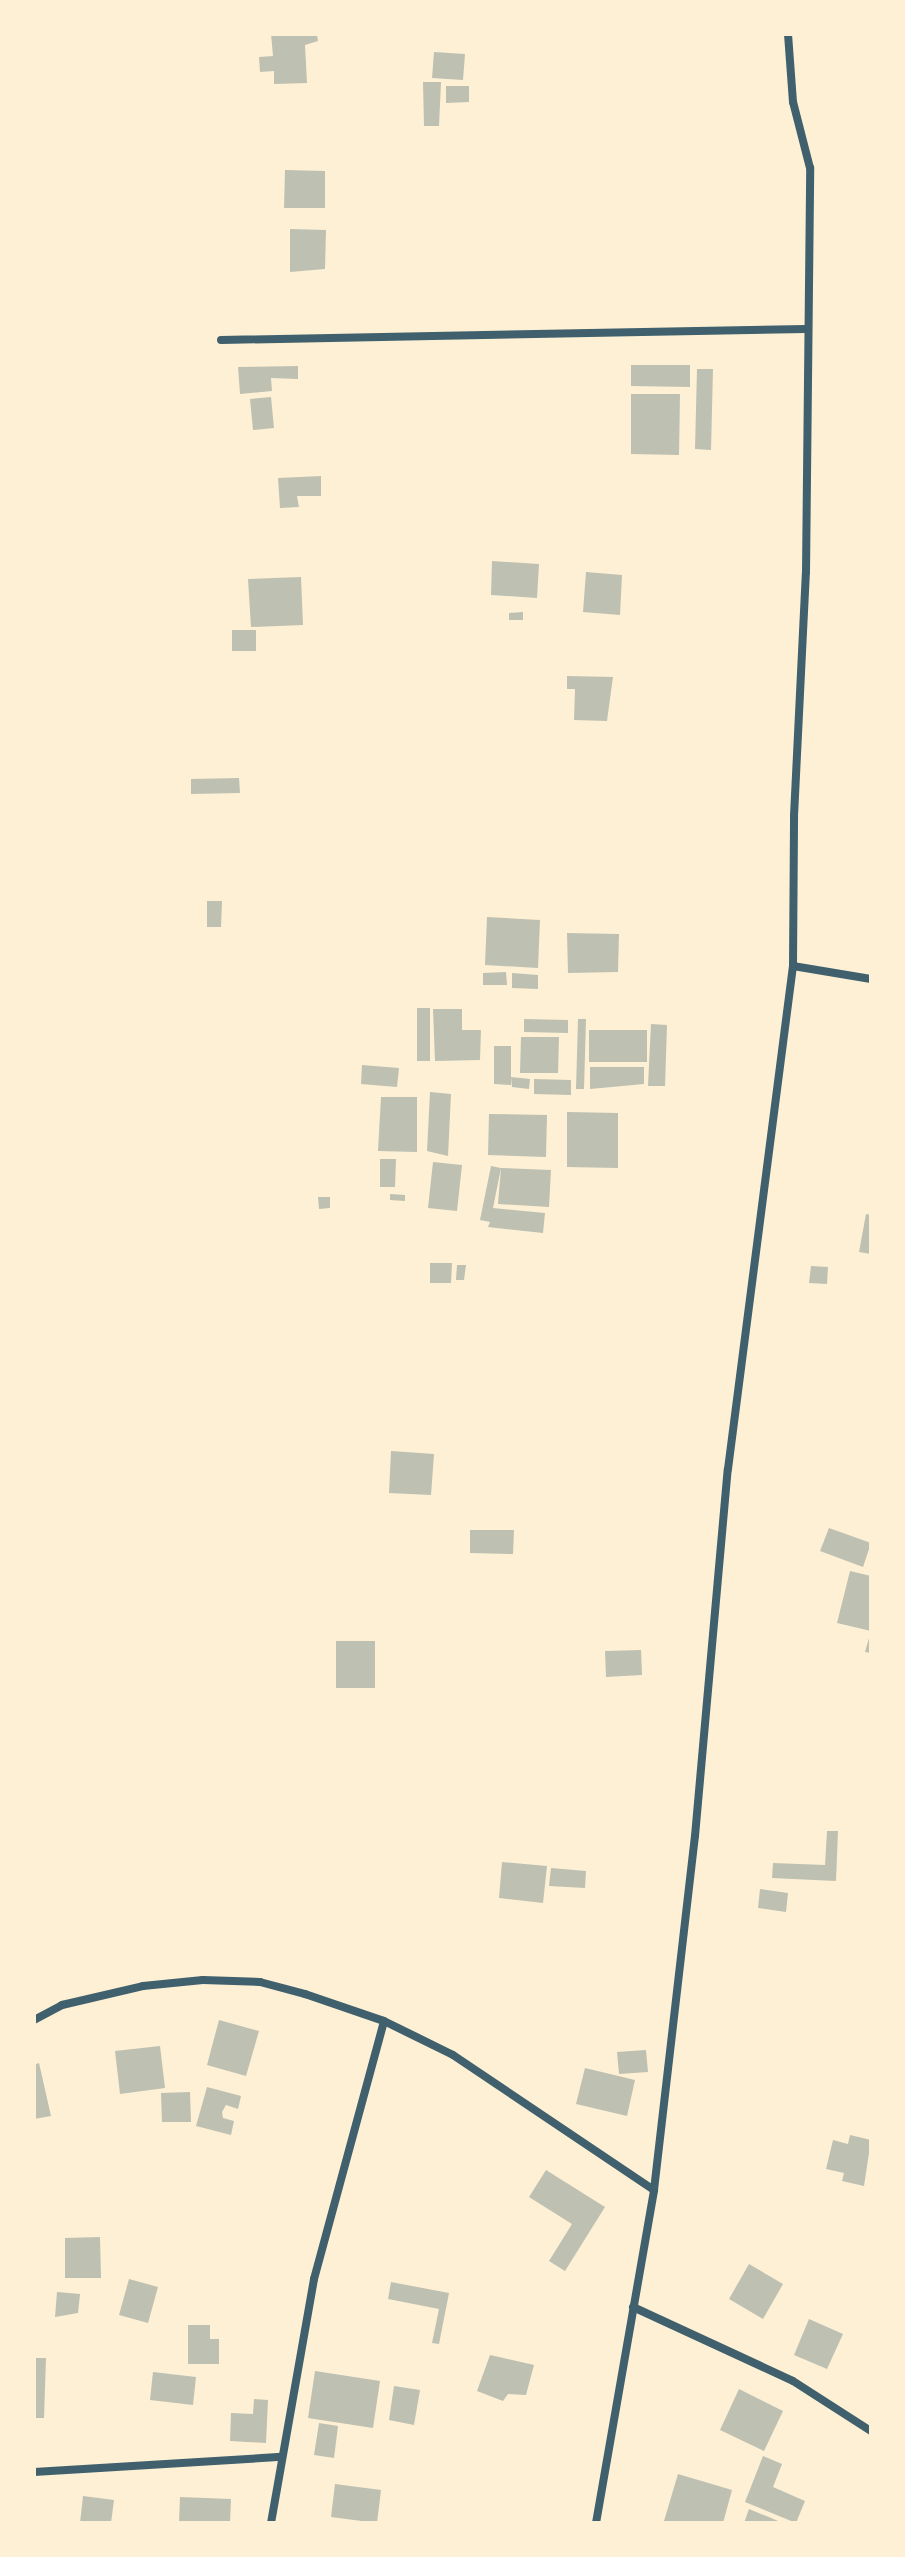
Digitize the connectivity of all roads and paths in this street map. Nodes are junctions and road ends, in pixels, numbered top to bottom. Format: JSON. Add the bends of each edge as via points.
{"nodes":[{"id":1,"x":788,"y":34,"type":"edge"},
{"id":2,"x":806,"y":329,"type":"junction"},
{"id":3,"x":221,"y":340,"type":"dead end"},
{"id":4,"x":793,"y":966,"type":"junction"},
{"id":5,"x":871,"y":979,"type":"edge"},
{"id":6,"x":34,"y":2020,"type":"edge"},
{"id":7,"x":384,"y":2021,"type":"junction"},
{"id":8,"x":654,"y":2190,"type":"junction"},
{"id":9,"x":633,"y":2307,"type":"junction"},
{"id":10,"x":871,"y":2431,"type":"edge"},
{"id":11,"x":282,"y":2457,"type":"junction"},
{"id":12,"x":34,"y":2472,"type":"edge"},
{"id":13,"x":271,"y":2523,"type":"edge"},
{"id":14,"x":596,"y":2523,"type":"edge"}],
"edges":[{"from":1,"to":2,"type":"street","via":[[793,102],[810,168]]},
{"from":2,"to":3,"type":"street"},
{"from":2,"to":4,"type":"street","via":[[806,572]]},
{"from":4,"to":5,"type":"street"},
{"from":4,"to":8,"type":"street","via":[[732,1437],[695,1836]]},
{"from":6,"to":7,"type":"street","via":[[62,2005],[143,1986],[203,1980],[260,1982]]},
{"from":7,"to":8,"type":"street","via":[[453,2055]]},
{"from":7,"to":11,"type":"street","via":[[314,2279]]},
{"from":8,"to":9,"type":"street"},
{"from":9,"to":10,"type":"street","via":[[793,2381]]},
{"from":9,"to":14,"type":"street"},
{"from":11,"to":12,"type":"street"},
{"from":11,"to":13,"type":"street"}]}
